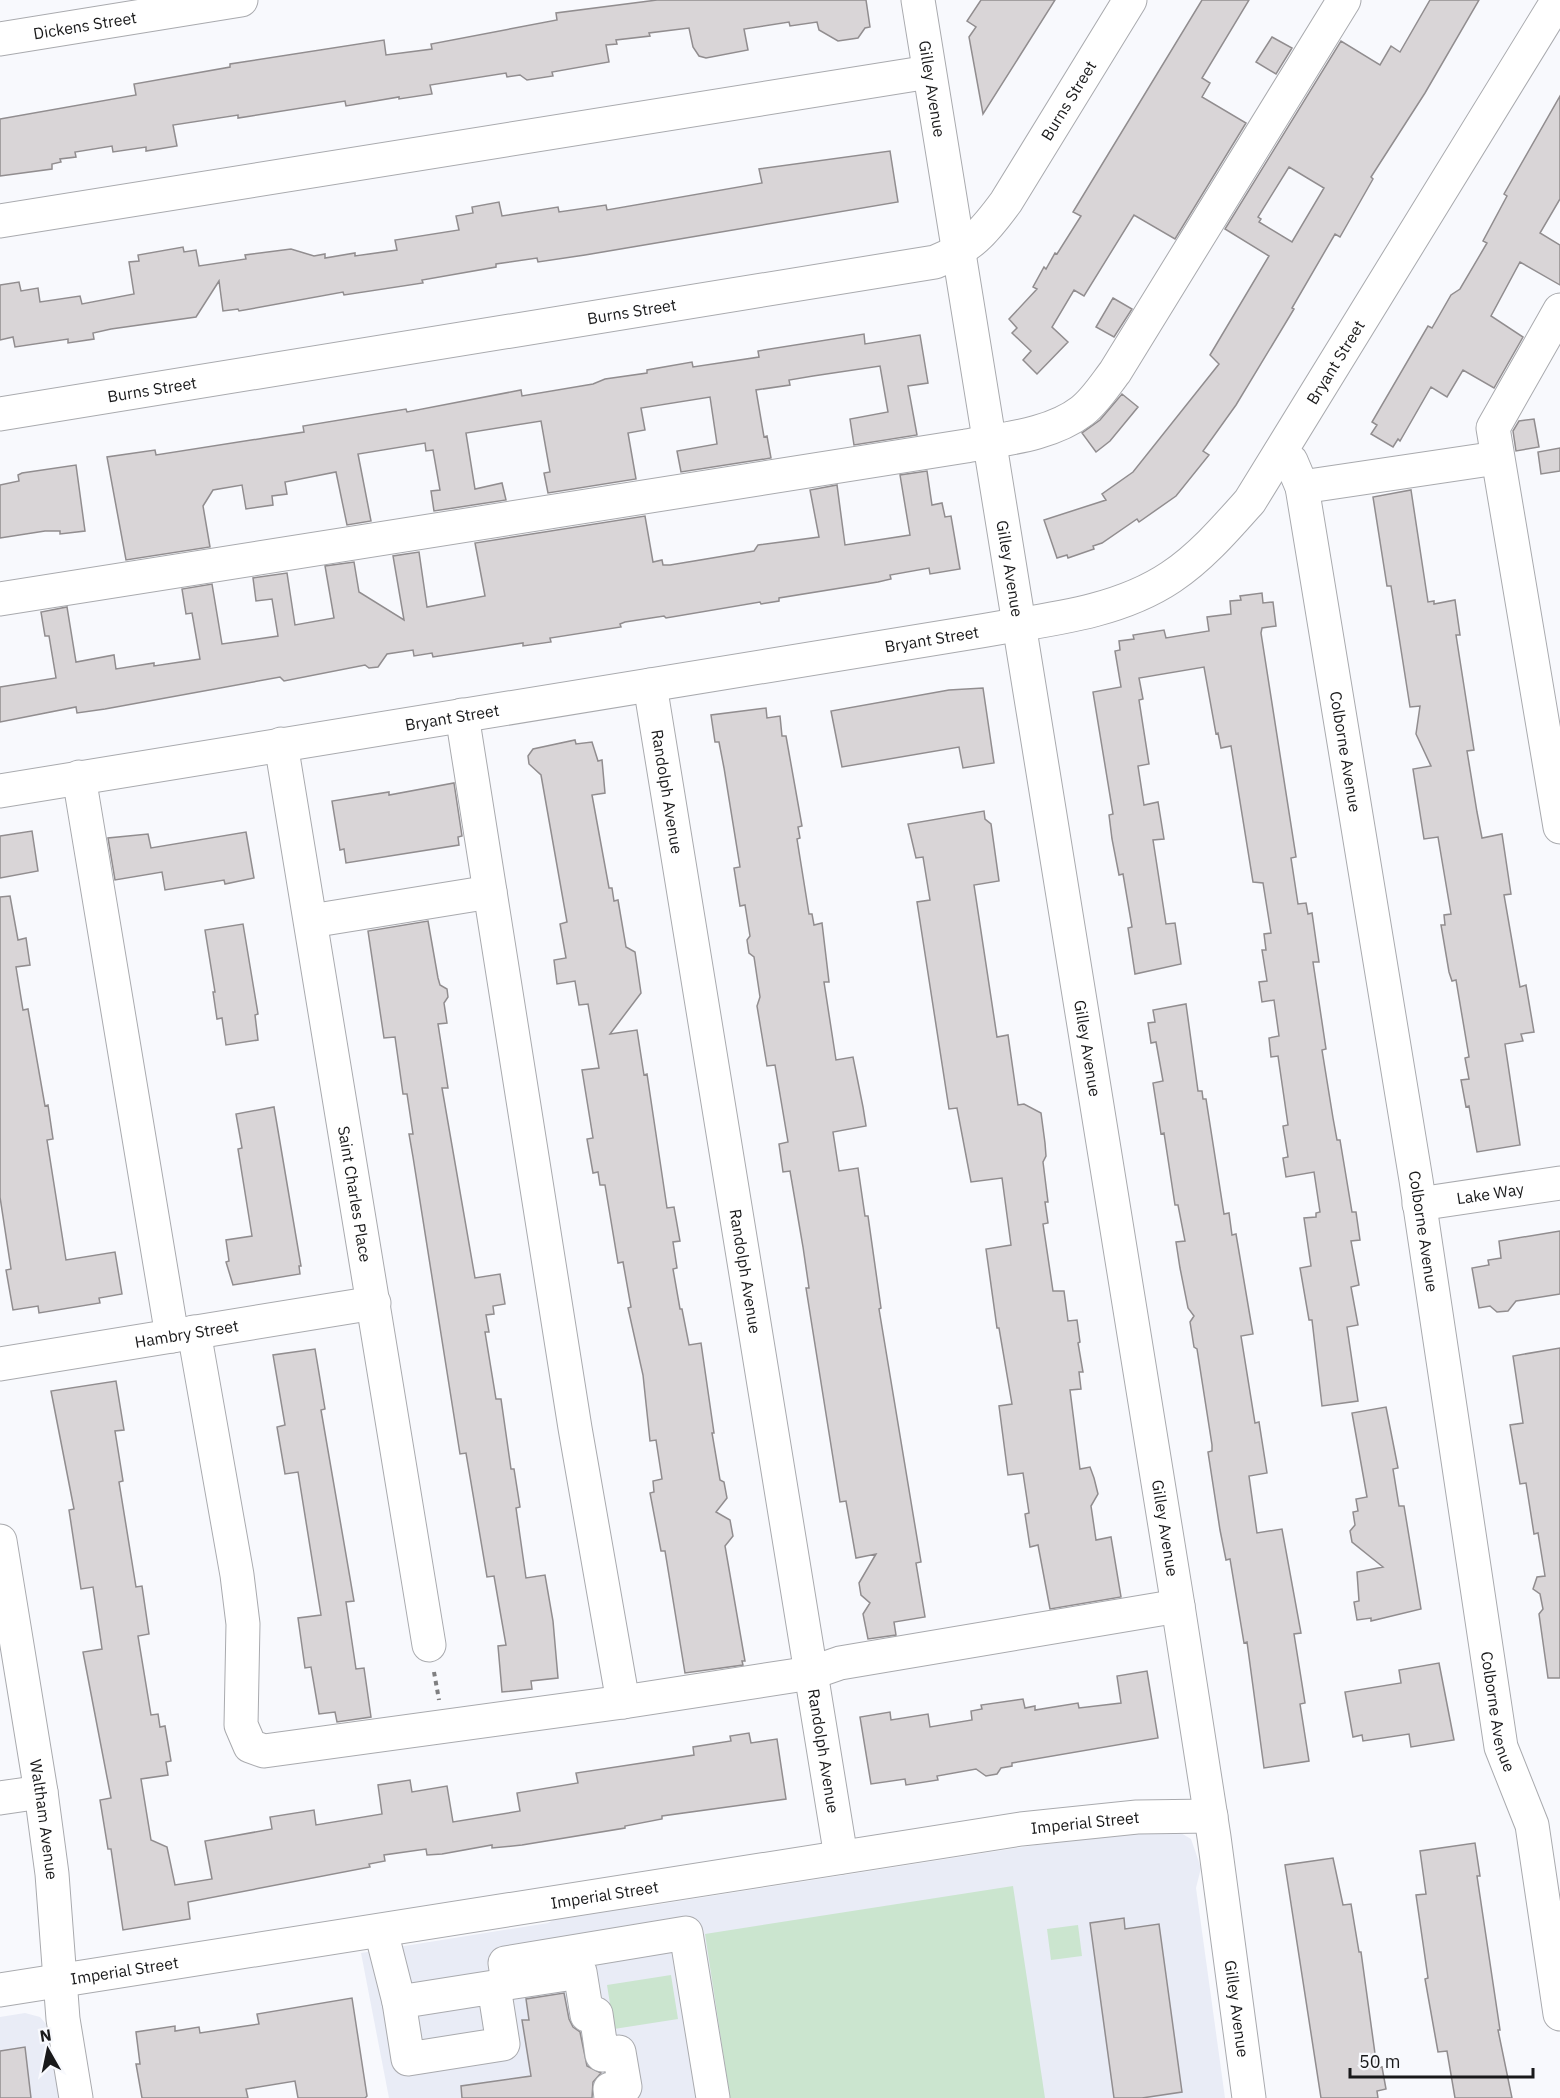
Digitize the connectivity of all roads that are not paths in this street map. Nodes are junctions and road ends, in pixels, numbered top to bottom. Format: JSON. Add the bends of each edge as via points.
{"nodes":[{"id":1,"x":241,"y":0,"type":"edge"},
{"id":2,"x":918,"y":0,"type":"edge"},
{"id":3,"x":1130,"y":0,"type":"edge"},
{"id":4,"x":1344,"y":0,"type":"edge"},
{"id":5,"x":1558,"y":3,"type":"edge"},
{"id":6,"x":0,"y":39,"type":"edge"},
{"id":7,"x":929,"y":72,"type":"junction"},
{"id":8,"x":0,"y":221,"type":"edge"},
{"id":9,"x":959,"y":252,"type":"junction"},
{"id":10,"x":1560,"y":310,"type":"edge"},
{"id":11,"x":0,"y":414,"type":"edge"},
{"id":12,"x":991,"y":441,"type":"junction"},
{"id":13,"x":1281,"y":453,"type":"junction"},
{"id":14,"x":1497,"y":458,"type":"junction"},
{"id":15,"x":1302,"y":487,"type":"junction"},
{"id":16,"x":0,"y":599,"type":"edge"},
{"id":17,"x":1018,"y":624,"type":"junction"},
{"id":18,"x":650,"y":686,"type":"junction"},
{"id":19,"x":462,"y":715,"type":"junction"},
{"id":20,"x":281,"y":744,"type":"junction"},
{"id":21,"x":79,"y":777,"type":"junction"},
{"id":22,"x":0,"y":791,"type":"edge"},
{"id":23,"x":1560,"y":827,"type":"edge"},
{"id":24,"x":490,"y":892,"type":"junction"},
{"id":25,"x":311,"y":921,"type":"junction"},
{"id":26,"x":1560,"y":1183,"type":"edge"},
{"id":27,"x":1419,"y":1204,"type":"junction"},
{"id":28,"x":374,"y":1303,"type":"junction"},
{"id":29,"x":183,"y":1334,"type":"junction"},
{"id":30,"x":0,"y":1364,"type":"edge"},
{"id":31,"x":0,"y":1541,"type":"edge"},
{"id":32,"x":1179,"y":1606,"type":"junction"},
{"id":33,"x":429,"y":1645,"type":"dead end"},
{"id":34,"x":811,"y":1673,"type":"junction"},
{"id":35,"x":623,"y":1702,"type":"junction"},
{"id":36,"x":41,"y":1792,"type":"junction"},
{"id":37,"x":0,"y":1798,"type":"edge"},
{"id":38,"x":1211,"y":1816,"type":"junction"},
{"id":39,"x":841,"y":1857,"type":"junction"},
{"id":40,"x":381,"y":1931,"type":"junction"},
{"id":41,"x":1555,"y":1943,"type":"edge"},
{"id":42,"x":61,"y":1981,"type":"junction"},
{"id":43,"x":0,"y":1990,"type":"edge"},
{"id":44,"x":399,"y":2002,"type":"dead end"},
{"id":45,"x":1560,"y":2014,"type":"edge"},
{"id":46,"x":76,"y":2098,"type":"edge"},
{"id":47,"x":611,"y":2098,"type":"edge"},
{"id":48,"x":713,"y":2098,"type":"edge"},
{"id":49,"x":1249,"y":2098,"type":"edge"}],
"edges":[{"from":1,"to":6,"type":"street","name":"Dickens Street"},
{"from":2,"to":7,"type":"street","name":"Gilley Avenue"},
{"from":3,"to":9,"type":"street","name":"Burns Street","via":[[1006,202],[983,233]]},
{"from":4,"to":12,"type":"street","via":[[1099,393],[1082,411],[1062,422]]},
{"from":5,"to":13,"type":"street","name":"Bryant Street"},
{"from":7,"to":8,"type":"street"},
{"from":7,"to":9,"type":"street","name":"Gilley Avenue"},
{"from":9,"to":11,"type":"street","name":"Burns Street","via":[[923,264]]},
{"from":9,"to":12,"type":"street","name":"Gilley Avenue"},
{"from":10,"to":14,"type":"street","via":[[1493,428]]},
{"from":12,"to":16,"type":"street"},
{"from":12,"to":17,"type":"street","name":"Gilley Avenue"},
{"from":13,"to":15,"type":"street","name":"Colborne Avenue","via":[[1291,462]]},
{"from":13,"to":17,"type":"street","name":"Bryant Street","via":[[1229,525],[1170,578],[1099,608]]},
{"from":14,"to":15,"type":"street"},
{"from":14,"to":23,"type":"street"},
{"from":15,"to":27,"type":"street","name":"Colborne Avenue"},
{"from":17,"to":18,"type":"street","name":"Bryant Street"},
{"from":17,"to":32,"type":"street","name":"Gilley Avenue"},
{"from":18,"to":19,"type":"street","name":"Bryant Street"},
{"from":18,"to":34,"type":"street","name":"Randolph Avenue"},
{"from":19,"to":20,"type":"street","name":"Bryant Street"},
{"from":19,"to":24,"type":"street"},
{"from":20,"to":21,"type":"street","name":"Bryant Street"},
{"from":20,"to":25,"type":"street","name":"Saint Charles Place"},
{"from":21,"to":22,"type":"street","name":"Bryant Street"},
{"from":21,"to":29,"type":"street"},
{"from":24,"to":25,"type":"street"},
{"from":24,"to":35,"type":"street"},
{"from":25,"to":28,"type":"street","name":"Saint Charles Place"},
{"from":26,"to":27,"type":"street","name":"Lake Way"},
{"from":27,"to":41,"type":"street","name":"Colborne Avenue","via":[[1501,1748],[1532,1825]]},
{"from":28,"to":29,"type":"street","name":"Hambry Street"},
{"from":28,"to":33,"type":"street","name":"Saint Charles Place"},
{"from":29,"to":30,"type":"street","name":"Hambry Street"},
{"from":29,"to":35,"type":"street","via":[[237,1575],[243,1624],[241,1725],[250,1746],[264,1751]]},
{"from":31,"to":36,"type":"street","name":"Waltham Avenue"},
{"from":32,"to":34,"type":"street","via":[[840,1663]]},
{"from":32,"to":38,"type":"street","name":"Gilley Avenue"},
{"from":34,"to":35,"type":"street"},
{"from":34,"to":39,"type":"street","name":"Randolph Avenue"},
{"from":36,"to":37,"type":"street"},
{"from":36,"to":42,"type":"street","name":"Waltham Avenue"},
{"from":38,"to":39,"type":"street","name":"Imperial Street","via":[[1079,1822]]},
{"from":38,"to":49,"type":"street","name":"Gilley Avenue"},
{"from":39,"to":40,"type":"street","name":"Imperial Street"},
{"from":40,"to":42,"type":"street","name":"Imperial Street"},
{"from":40,"to":44,"type":"street"},
{"from":41,"to":45,"type":"street","name":"Colborne Avenue"},
{"from":42,"to":43,"type":"street","name":"Imperial Street"},
{"from":42,"to":46,"type":"street","name":"Waltham Avenue"},
{"from":47,"to":48,"type":"street","via":[[610,2090],[625,2087],[619,2052],[602,2055],[596,2014],[587,2015],[580,1972],[508,1983],[505,1963],[686,1933]]}]}
